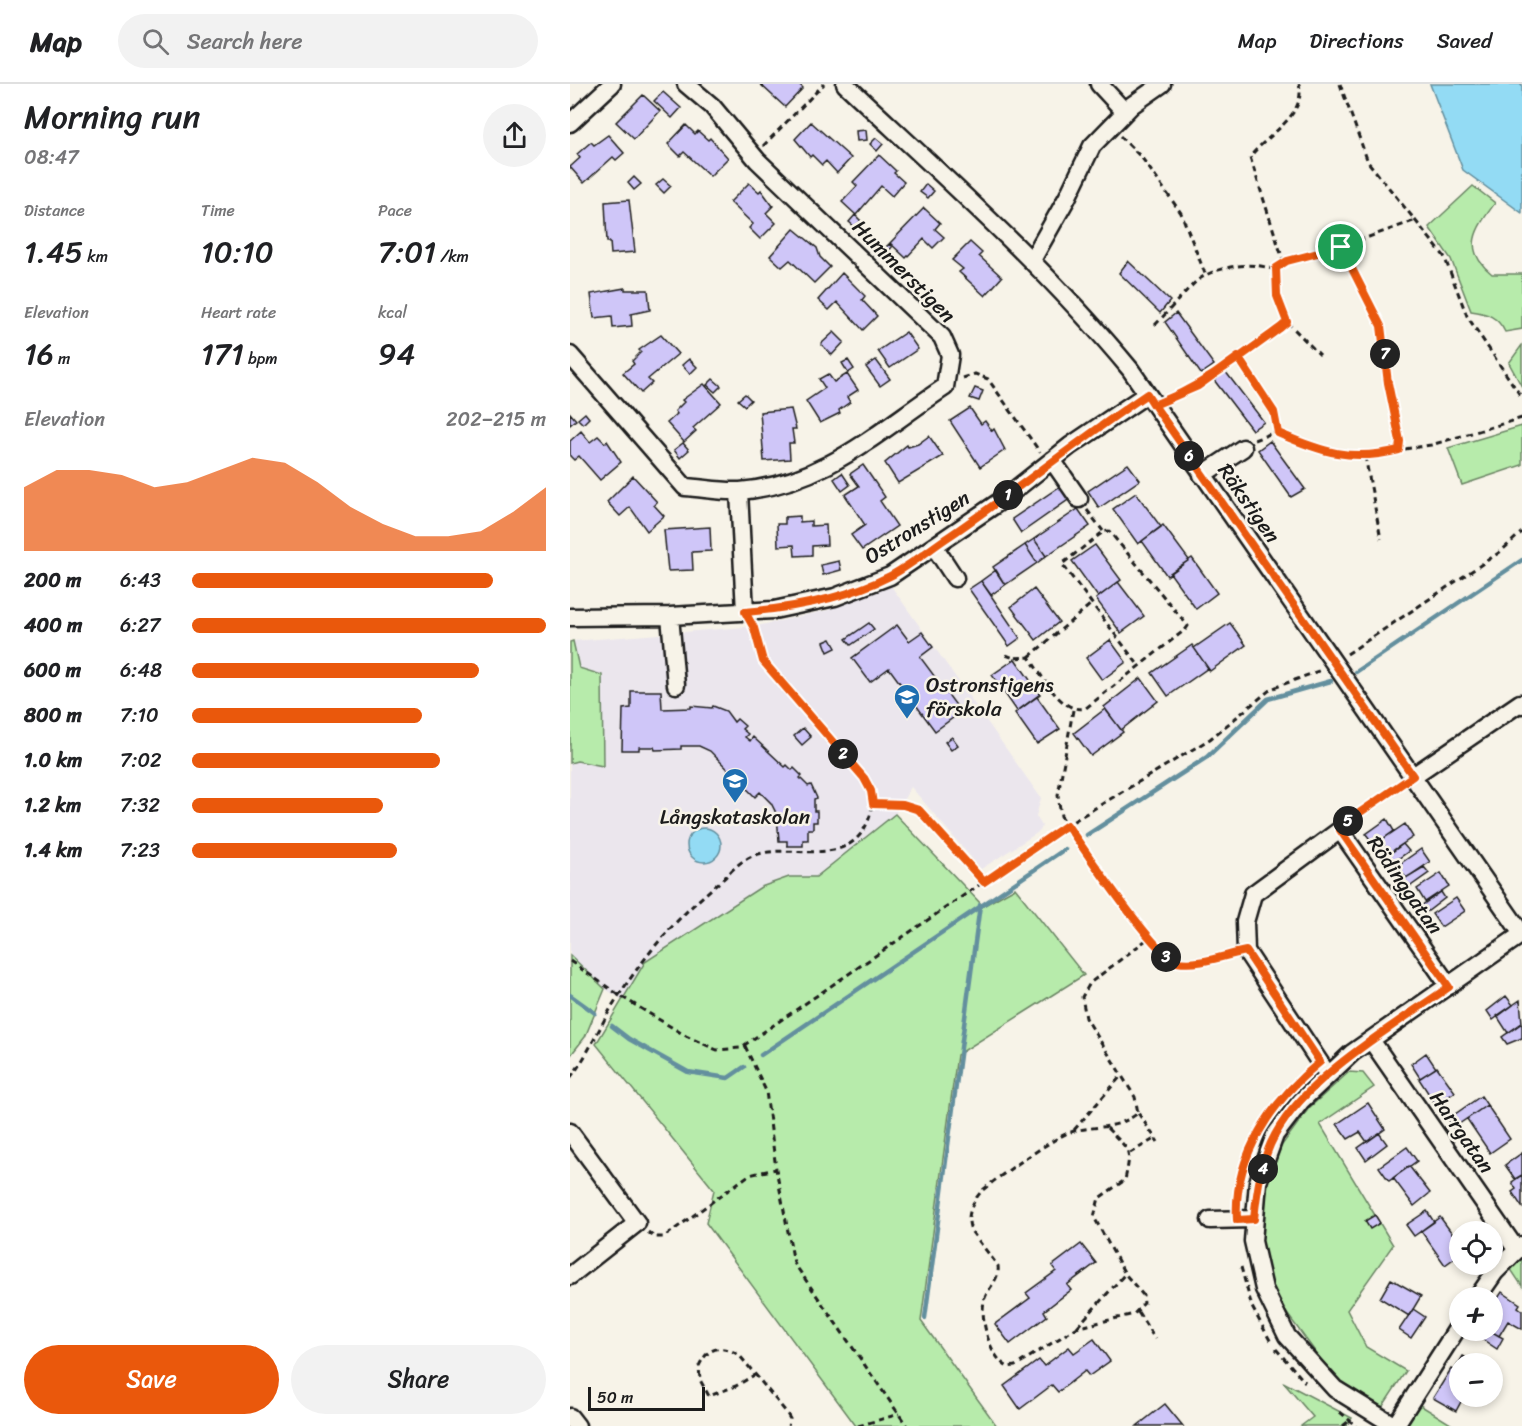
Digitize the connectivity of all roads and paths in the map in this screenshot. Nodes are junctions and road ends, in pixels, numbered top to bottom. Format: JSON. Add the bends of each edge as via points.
{"nodes":[{"id":1,"x":612,"y":84,"type":"edge"},
{"id":2,"x":686,"y":84,"type":"edge"},
{"id":3,"x":824,"y":84,"type":"edge"},
{"id":4,"x":845,"y":84,"type":"edge"},
{"id":5,"x":1099,"y":84,"type":"edge"},
{"id":6,"x":1162,"y":84,"type":"edge"},
{"id":7,"x":1299,"y":84,"type":"edge"},
{"id":8,"x":1340,"y":84,"type":"edge"},
{"id":9,"x":1125,"y":112,"type":"junction"},
{"id":10,"x":570,"y":123,"type":"edge"},
{"id":11,"x":1110,"y":127,"type":"junction"},
{"id":12,"x":754,"y":156,"type":"junction"},
{"id":13,"x":1416,"y":220,"type":"junction"},
{"id":14,"x":1343,"y":246,"type":"junction"},
{"id":15,"x":1032,"y":260,"type":"junction"},
{"id":16,"x":1284,"y":263,"type":"junction"},
{"id":17,"x":1276,"y":271,"type":"junction"},
{"id":18,"x":1206,"y":276,"type":"junction"},
{"id":19,"x":1287,"y":322,"type":"junction"},
{"id":20,"x":1155,"y":325,"type":"dead end"},
{"id":21,"x":570,"y":355,"type":"edge"},
{"id":22,"x":1320,"y":355,"type":"dead end"},
{"id":23,"x":1238,"y":357,"type":"junction"},
{"id":24,"x":945,"y":387,"type":"junction"},
{"id":25,"x":1522,"y":398,"type":"edge"},
{"id":26,"x":1150,"y":400,"type":"junction"},
{"id":27,"x":1522,"y":418,"type":"edge"},
{"id":28,"x":1278,"y":433,"type":"junction"},
{"id":29,"x":1245,"y":446,"type":"joint"},
{"id":30,"x":1399,"y":450,"type":"junction"},
{"id":31,"x":1365,"y":456,"type":"junction"},
{"id":32,"x":1050,"y":462,"type":"junction"},
{"id":33,"x":1202,"y":475,"type":"junction"},
{"id":34,"x":739,"y":491,"type":"junction"},
{"id":35,"x":1079,"y":499,"type":"joint"},
{"id":36,"x":1103,"y":532,"type":"junction"},
{"id":37,"x":1522,"y":532,"type":"edge"},
{"id":38,"x":1381,"y":540,"type":"dead end"},
{"id":39,"x":934,"y":546,"type":"junction"},
{"id":40,"x":955,"y":578,"type":"dead end"},
{"id":41,"x":1091,"y":604,"type":"junction"},
{"id":42,"x":745,"y":612,"type":"junction"},
{"id":43,"x":670,"y":616,"type":"junction"},
{"id":44,"x":570,"y":618,"type":"edge"},
{"id":45,"x":1006,"y":655,"type":"dead end"},
{"id":46,"x":1029,"y":657,"type":"junction"},
{"id":47,"x":1334,"y":663,"type":"junction"},
{"id":48,"x":1139,"y":666,"type":"junction"},
{"id":49,"x":676,"y":685,"type":"dead end"},
{"id":50,"x":1522,"y":705,"type":"edge"},
{"id":51,"x":1073,"y":710,"type":"junction"},
{"id":52,"x":1413,"y":776,"type":"junction"},
{"id":53,"x":873,"y":804,"type":"junction"},
{"id":54,"x":1067,"y":825,"type":"junction"},
{"id":55,"x":1340,"y":830,"type":"junction"},
{"id":56,"x":984,"y":882,"type":"junction"},
{"id":57,"x":1522,"y":934,"type":"edge"},
{"id":58,"x":1149,"y":937,"type":"junction"},
{"id":59,"x":1246,"y":951,"type":"junction"},
{"id":60,"x":570,"y":961,"type":"edge"},
{"id":61,"x":1449,"y":987,"type":"junction"},
{"id":62,"x":619,"y":995,"type":"junction"},
{"id":63,"x":1371,"y":1040,"type":"junction"},
{"id":64,"x":745,"y":1046,"type":"junction"},
{"id":65,"x":1121,"y":1076,"type":"junction"},
{"id":66,"x":1328,"y":1076,"type":"junction"},
{"id":67,"x":570,"y":1078,"type":"edge"},
{"id":68,"x":1138,"y":1113,"type":"junction"},
{"id":69,"x":1107,"y":1128,"type":"junction"},
{"id":70,"x":570,"y":1132,"type":"edge"},
{"id":71,"x":1073,"y":1132,"type":"junction"},
{"id":72,"x":1256,"y":1138,"type":"dead end"},
{"id":73,"x":1130,"y":1153,"type":"junction"},
{"id":74,"x":776,"y":1168,"type":"junction"},
{"id":75,"x":1254,"y":1219,"type":"junction"},
{"id":76,"x":1210,"y":1220,"type":"dead end"},
{"id":77,"x":1237,"y":1220,"type":"junction"},
{"id":78,"x":637,"y":1224,"type":"junction"},
{"id":79,"x":1519,"y":1247,"type":"edge"},
{"id":80,"x":1240,"y":1263,"type":"dead end"},
{"id":81,"x":1125,"y":1274,"type":"junction"},
{"id":82,"x":570,"y":1276,"type":"edge"},
{"id":83,"x":1485,"y":1287,"type":"edge"},
{"id":84,"x":1138,"y":1312,"type":"junction"},
{"id":85,"x":1076,"y":1328,"type":"junction"},
{"id":86,"x":1155,"y":1339,"type":"dead end"},
{"id":87,"x":1449,"y":1341,"type":"edge"},
{"id":88,"x":756,"y":1374,"type":"junction"},
{"id":89,"x":1310,"y":1386,"type":"dead end"},
{"id":90,"x":1334,"y":1407,"type":"dead end"},
{"id":91,"x":899,"y":1414,"type":"junction"},
{"id":92,"x":570,"y":1417,"type":"edge"},
{"id":93,"x":1350,"y":1421,"type":"junction"},
{"id":94,"x":577,"y":1426,"type":"edge"},
{"id":95,"x":788,"y":1426,"type":"edge"},
{"id":96,"x":858,"y":1426,"type":"edge"},
{"id":97,"x":907,"y":1426,"type":"edge"},
{"id":98,"x":1343,"y":1426,"type":"edge"},
{"id":99,"x":1356,"y":1426,"type":"edge"},
{"id":100,"x":1395,"y":1426,"type":"edge"}],
"edges":[{"from":1,"to":10,"type":"street"},
{"from":2,"to":12,"type":"street","name":"Hummerstigen","via":[[712,106]]},
{"from":3,"to":12,"type":"path"},
{"from":4,"to":15,"type":"street","name":"Räkstigen"},
{"from":5,"to":9,"type":"street"},
{"from":6,"to":9,"type":"street"},
{"from":7,"to":16,"type":"path","via":[[1297,107],[1250,157]]},
{"from":8,"to":13,"type":"path","via":[[1368,162]]},
{"from":9,"to":11,"type":"street"},
{"from":11,"to":15,"type":"street","via":[[1092,146]]},
{"from":11,"to":18,"type":"path","via":[[1142,158],[1181,213]]},
{"from":12,"to":24,"type":"street","name":"Hummerstigen","via":[[942,337],[950,355]]},
{"from":13,"to":14,"type":"path"},
{"from":13,"to":25,"type":"path","via":[[1444,256],[1467,316]]},
{"from":14,"to":16,"type":"path"},
{"from":14,"to":30,"type":"path","via":[[1381,326]]},
{"from":15,"to":26,"type":"street","name":"Räkstigen","via":[[1082,311]]},
{"from":16,"to":17,"type":"path"},
{"from":17,"to":18,"type":"path","via":[[1254,265]]},
{"from":17,"to":19,"type":"path","via":[[1277,296]]},
{"from":18,"to":20,"type":"path"},
{"from":19,"to":22,"type":"path"},
{"from":19,"to":23,"type":"path"},
{"from":21,"to":34,"type":"street","via":[[685,487]]},
{"from":23,"to":26,"type":"path","via":[[1198,386]]},
{"from":23,"to":28,"type":"path","via":[[1274,412]]},
{"from":24,"to":32,"type":"path","via":[[975,374],[988,379]]},
{"from":24,"to":34,"type":"street","via":[[838,462],[800,480]]},
{"from":26,"to":32,"type":"street","name":"Ostronstigen"},
{"from":26,"to":33,"type":"street","name":"Räkstigen"},
{"from":27,"to":30,"type":"path","via":[[1431,445]]},
{"from":28,"to":29,"type":"path"},
{"from":28,"to":31,"type":"path","via":[[1323,452]]},
{"from":29,"to":33,"type":"street"},
{"from":30,"to":31,"type":"path"},
{"from":31,"to":38,"type":"path"},
{"from":32,"to":35,"type":"street"},
{"from":32,"to":39,"type":"street","name":"Ostronstigen"},
{"from":33,"to":47,"type":"street","name":"Räkstigen"},
{"from":34,"to":42,"type":"street"},
{"from":35,"to":36,"type":"path"},
{"from":36,"to":41,"type":"path","via":[[1062,564]]},
{"from":36,"to":48,"type":"path","via":[[1113,532],[1188,626]]},
{"from":37,"to":47,"type":"path","via":[[1500,552]]},
{"from":39,"to":40,"type":"street"},
{"from":39,"to":42,"type":"street","name":"Ostronstigen","via":[[890,576],[835,597]]},
{"from":41,"to":46,"type":"path"},
{"from":41,"to":48,"type":"path"},
{"from":42,"to":43,"type":"street","name":"Ostronstigen"},
{"from":42,"to":53,"type":"path","via":[[763,661],[864,778]]},
{"from":43,"to":44,"type":"street","name":"Ostronstigen"},
{"from":43,"to":49,"type":"street"},
{"from":45,"to":46,"type":"path"},
{"from":46,"to":51,"type":"path"},
{"from":47,"to":52,"type":"street","name":"Räkstigen"},
{"from":47,"to":54,"type":"path","via":[[1271,689],[1210,739]]},
{"from":48,"to":51,"type":"path","via":[[1086,708]]},
{"from":50,"to":52,"type":"street"},
{"from":51,"to":54,"type":"path","via":[[1058,795],[1058,811]]},
{"from":52,"to":55,"type":"path"},
{"from":52,"to":57,"type":"street","name":"Räkstigen"},
{"from":53,"to":56,"type":"path","via":[[919,810]]},
{"from":53,"to":62,"type":"path","via":[[865,828],[840,849],[765,853],[744,860],[676,919]]},
{"from":54,"to":56,"type":"path"},
{"from":54,"to":58,"type":"path"},
{"from":55,"to":59,"type":"street","name":"Rödinggatan","via":[[1253,894],[1245,922]]},
{"from":55,"to":61,"type":"street","name":"Rödinggatan"},
{"from":56,"to":64,"type":"path"},
{"from":57,"to":61,"type":"street"},
{"from":58,"to":59,"type":"path","via":[[1176,962],[1196,962]]},
{"from":58,"to":65,"type":"path","via":[[1085,989],[1086,1018]]},
{"from":59,"to":66,"type":"street"},
{"from":60,"to":62,"type":"path"},
{"from":61,"to":63,"type":"street"},
{"from":62,"to":64,"type":"path","via":[[709,1047],[725,1051]]},
{"from":62,"to":67,"type":"path"},
{"from":63,"to":66,"type":"street"},
{"from":63,"to":79,"type":"street","name":"Harrgatan"},
{"from":64,"to":74,"type":"path","via":[[766,1091]]},
{"from":65,"to":68,"type":"path","via":[[1135,1097]]},
{"from":65,"to":71,"type":"path"},
{"from":66,"to":75,"type":"street","via":[[1301,1101],[1275,1135],[1258,1182]]},
{"from":68,"to":69,"type":"path"},
{"from":68,"to":73,"type":"path","via":[[1157,1140]]},
{"from":69,"to":71,"type":"path"},
{"from":69,"to":73,"type":"path"},
{"from":70,"to":78,"type":"street"},
{"from":71,"to":85,"type":"path","via":[[985,1188],[968,1219],[972,1232],[998,1266],[984,1311],[989,1338],[1003,1364],[1015,1366]]},
{"from":72,"to":77,"type":"path","via":[[1242,1177]]},
{"from":73,"to":81,"type":"path","via":[[1125,1180],[1099,1198],[1094,1217]]},
{"from":74,"to":78,"type":"path","via":[[749,1175],[664,1237],[654,1237]]},
{"from":74,"to":91,"type":"path","via":[[794,1263]]},
{"from":75,"to":77,"type":"street"},
{"from":75,"to":100,"type":"street","via":[[1253,1241],[1264,1289],[1287,1336],[1335,1389]]},
{"from":76,"to":77,"type":"street"},
{"from":78,"to":82,"type":"street"},
{"from":79,"to":83,"type":"street"},
{"from":80,"to":89,"type":"path","via":[[1247,1295],[1262,1329],[1286,1363]]},
{"from":81,"to":84,"type":"path","via":[[1143,1295],[1144,1303]]},
{"from":81,"to":85,"type":"path"},
{"from":84,"to":85,"type":"path"},
{"from":84,"to":86,"type":"path"},
{"from":87,"to":100,"type":"street"},
{"from":88,"to":88,"type":"path","via":[[709,1396],[700,1380],[699,1366],[703,1357],[721,1347],[740,1356]]},
{"from":88,"to":95,"type":"path","via":[[786,1412]]},
{"from":90,"to":93,"type":"path"},
{"from":91,"to":96,"type":"path"},
{"from":91,"to":97,"type":"path"},
{"from":92,"to":94,"type":"street"},
{"from":93,"to":98,"type":"path"},
{"from":93,"to":99,"type":"path"}]}
